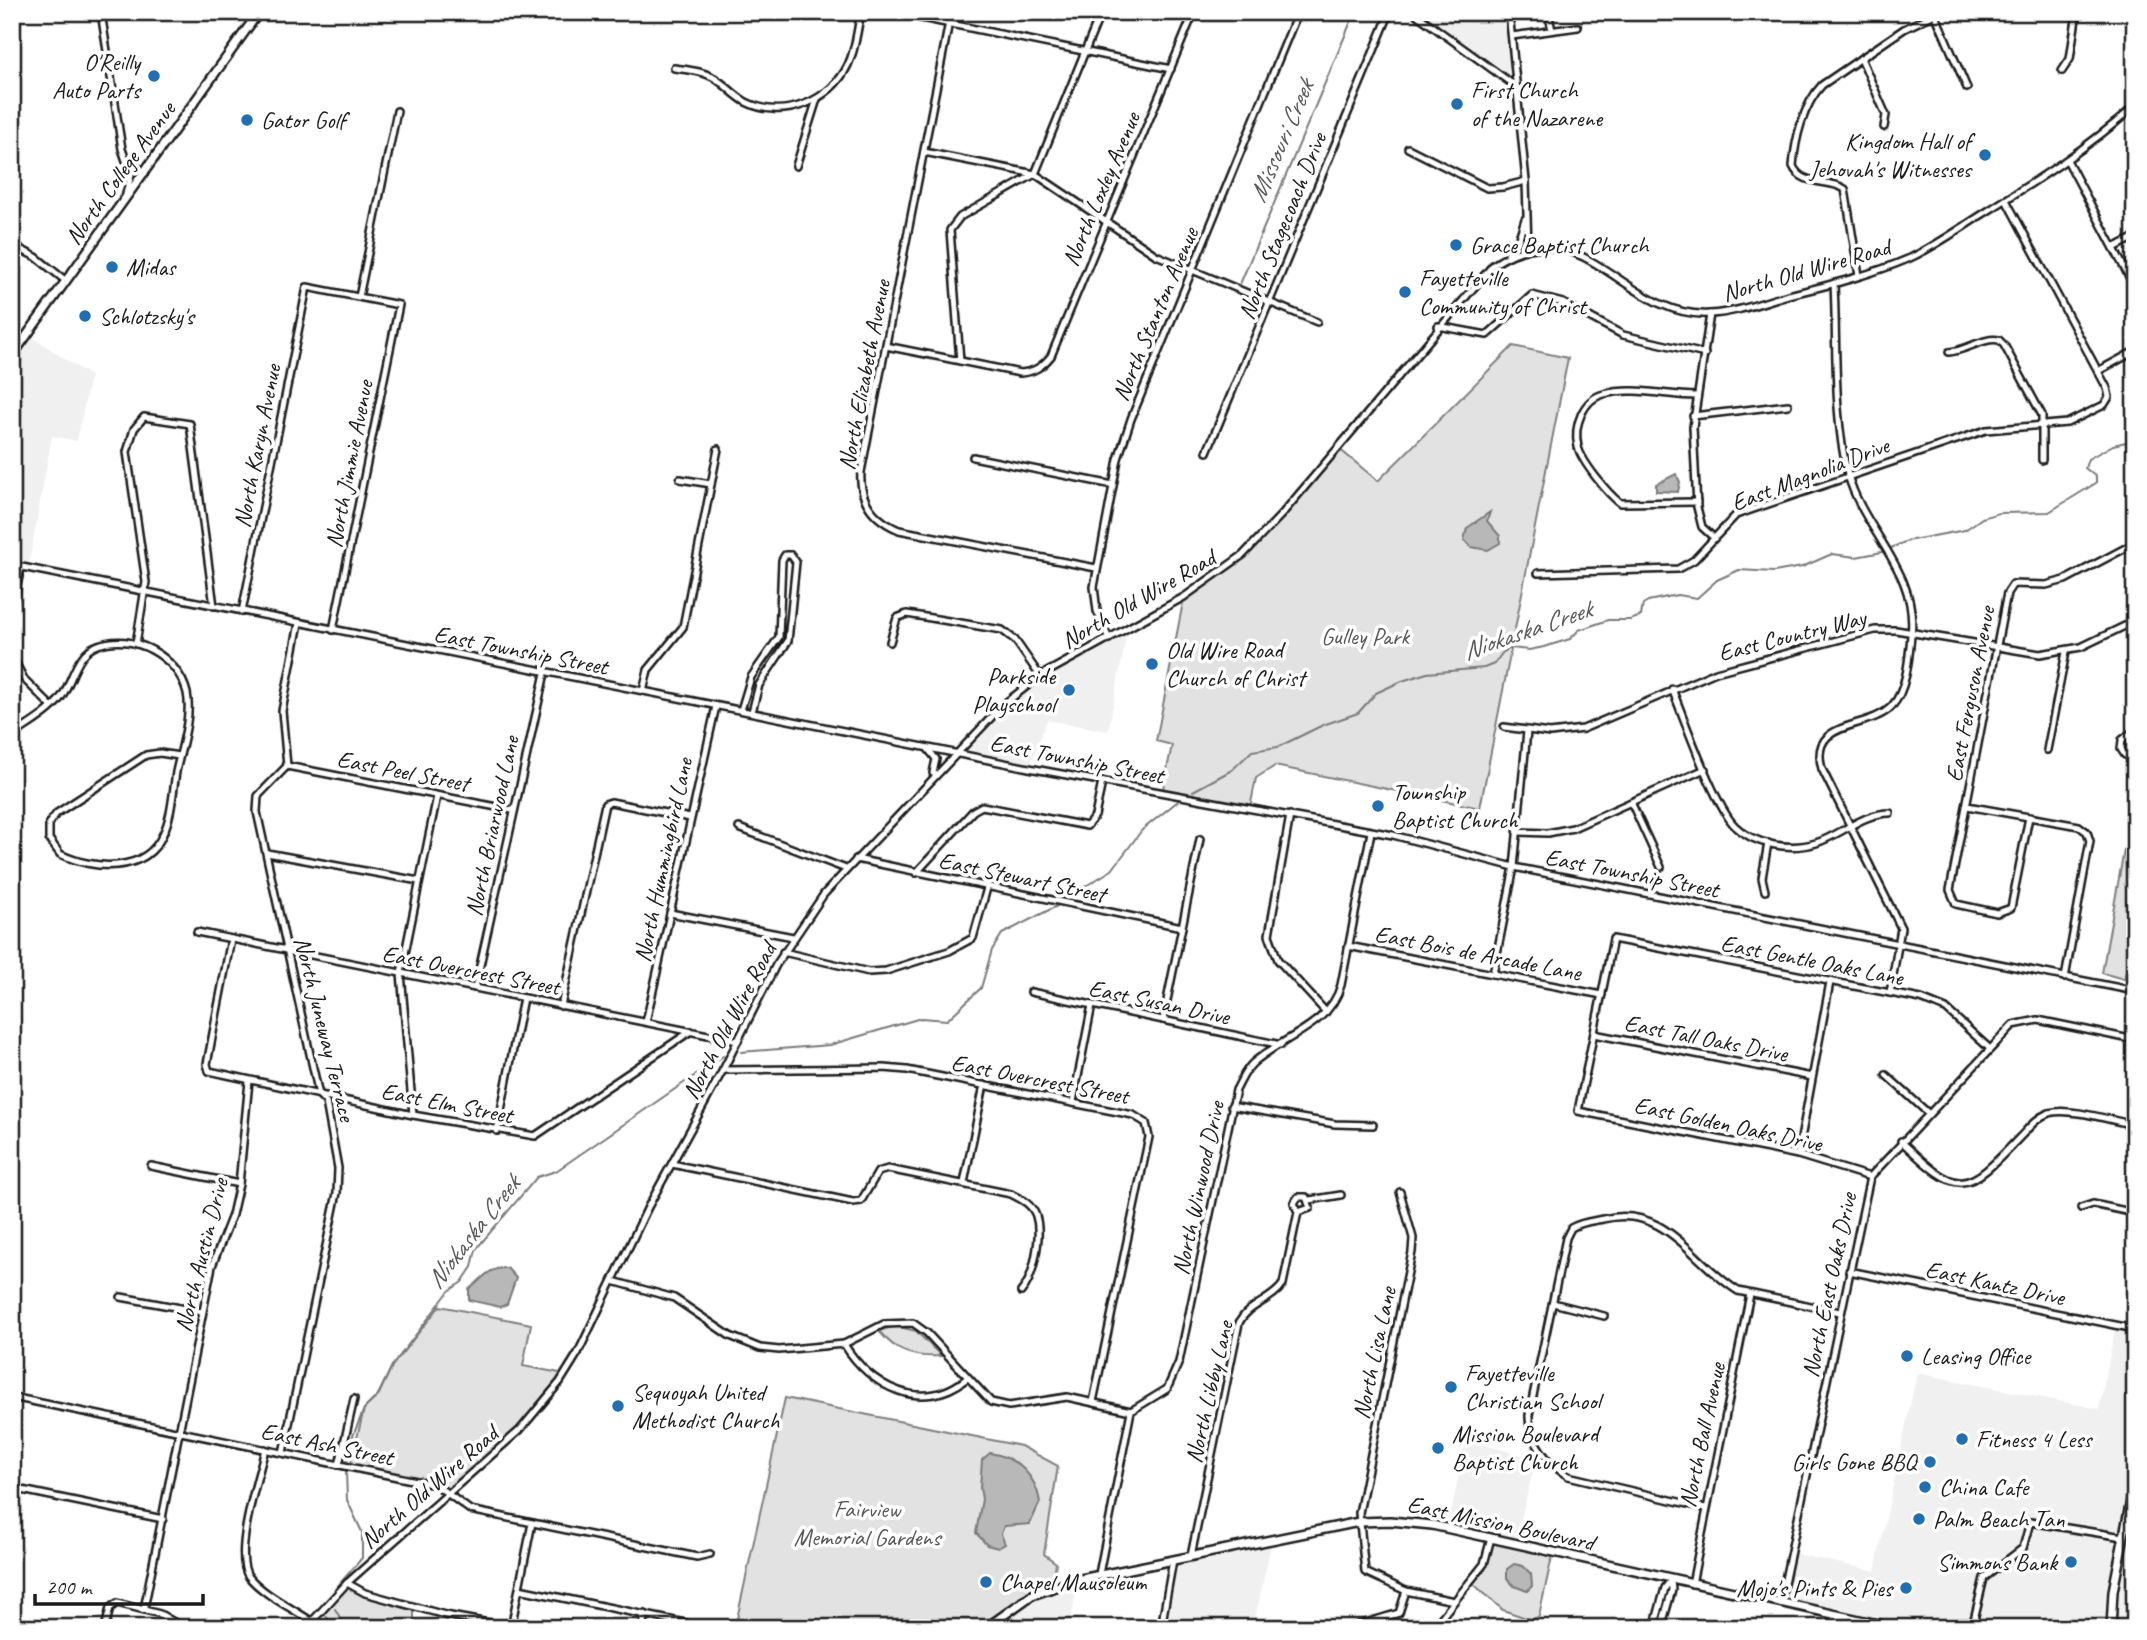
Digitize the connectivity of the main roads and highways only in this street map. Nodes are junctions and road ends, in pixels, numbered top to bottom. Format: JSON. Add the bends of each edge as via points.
{"nodes":[{"id":1,"x":259,"y":12,"type":"edge"},
{"id":2,"x":12,"y":356,"type":"edge"},
{"id":3,"x":2135,"y":1479,"type":"edge"},
{"id":4,"x":986,"y":1628,"type":"edge"},
{"id":5,"x":1896,"y":1628,"type":"edge"},
{"id":6,"x":2111,"y":1628,"type":"edge"}],
"edges":[{"from":1,"to":2,"type":"main road","name":"North College Avenue"},
{"from":3,"to":6,"type":"main road","via":[[2113,1591]]},
{"from":4,"to":5,"type":"main road","name":"East Mission Boulevard","via":[[1032,1595],[1099,1574],[1359,1522],[1418,1523]]}]}
